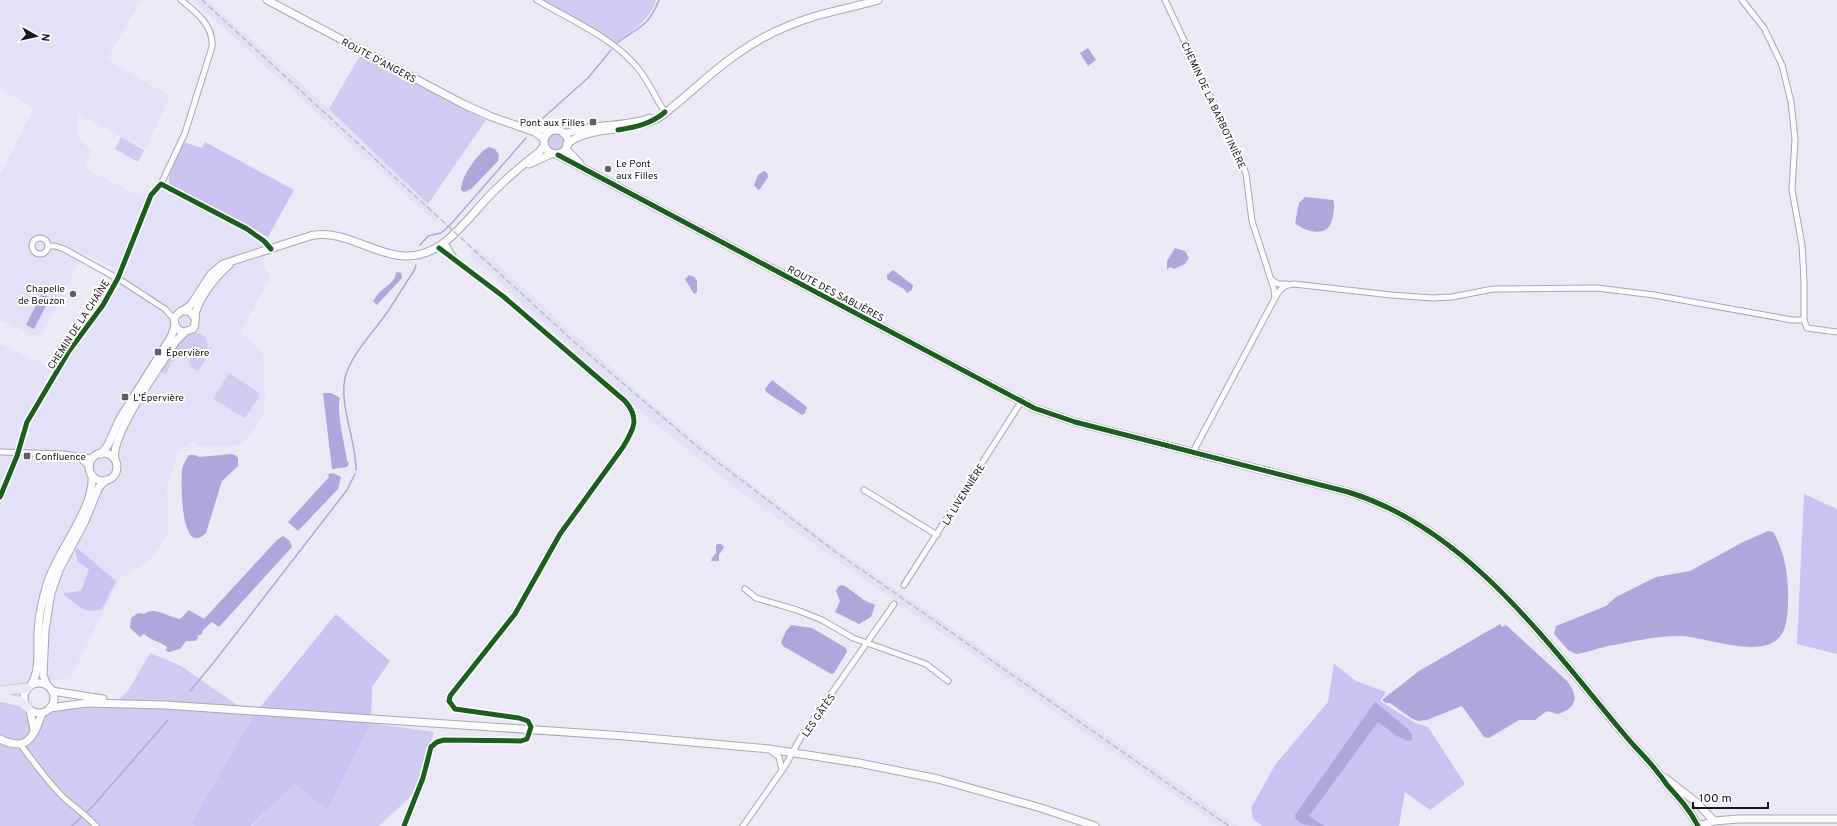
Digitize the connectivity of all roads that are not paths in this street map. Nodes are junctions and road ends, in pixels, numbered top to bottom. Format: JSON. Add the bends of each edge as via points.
{"nodes":[{"id":1,"x":181,"y":0,"type":"edge"},
{"id":2,"x":267,"y":0,"type":"edge"},
{"id":3,"x":537,"y":0,"type":"edge"},
{"id":4,"x":878,"y":0,"type":"edge"},
{"id":5,"x":1165,"y":0,"type":"edge"},
{"id":6,"x":1742,"y":0,"type":"edge"},
{"id":7,"x":666,"y":112,"type":"junction"},
{"id":8,"x":492,"y":117,"type":"junction"},
{"id":9,"x":549,"y":132,"type":"junction"},
{"id":10,"x":564,"y":134,"type":"junction"},
{"id":11,"x":544,"y":142,"type":"junction"},
{"id":12,"x":566,"y":146,"type":"junction"},
{"id":13,"x":555,"y":154,"type":"junction"},
{"id":14,"x":592,"y":172,"type":"junction"},
{"id":15,"x":512,"y":175,"type":"junction"},
{"id":16,"x":161,"y":184,"type":"dead end"},
{"id":17,"x":442,"y":245,"type":"junction"},
{"id":18,"x":48,"y":246,"type":"dead end"},
{"id":19,"x":234,"y":261,"type":"junction"},
{"id":20,"x":1271,"y":279,"type":"junction"},
{"id":21,"x":1286,"y":284,"type":"junction"},
{"id":22,"x":1275,"y":298,"type":"junction"},
{"id":23,"x":165,"y":309,"type":"junction"},
{"id":24,"x":182,"y":311,"type":"junction"},
{"id":25,"x":195,"y":318,"type":"junction"},
{"id":26,"x":1804,"y":320,"type":"junction"},
{"id":27,"x":175,"y":323,"type":"junction"},
{"id":28,"x":185,"y":332,"type":"junction"},
{"id":29,"x":1837,"y":332,"type":"edge"},
{"id":30,"x":1021,"y":402,"type":"junction"},
{"id":31,"x":0,"y":452,"type":"edge"},
{"id":32,"x":1193,"y":452,"type":"junction"},
{"id":33,"x":101,"y":454,"type":"junction"},
{"id":34,"x":79,"y":457,"type":"junction"},
{"id":35,"x":93,"y":458,"type":"junction"},
{"id":36,"x":115,"y":460,"type":"junction"},
{"id":37,"x":91,"y":471,"type":"junction"},
{"id":38,"x":106,"y":480,"type":"junction"},
{"id":39,"x":864,"y":490,"type":"dead end"},
{"id":40,"x":936,"y":535,"type":"junction"},
{"id":41,"x":904,"y":585,"type":"dead end"},
{"id":42,"x":745,"y":589,"type":"dead end"},
{"id":43,"x":894,"y":604,"type":"dead end"},
{"id":44,"x":869,"y":642,"type":"junction"},
{"id":45,"x":948,"y":681,"type":"dead end"},
{"id":46,"x":47,"y":685,"type":"junction"},
{"id":47,"x":29,"y":687,"type":"junction"},
{"id":48,"x":0,"y":691,"type":"edge"},
{"id":49,"x":52,"y":691,"type":"junction"},
{"id":50,"x":0,"y":697,"type":"edge"},
{"id":51,"x":136,"y":704,"type":"junction"},
{"id":52,"x":50,"y":708,"type":"junction"},
{"id":53,"x":29,"y":709,"type":"junction"},
{"id":54,"x":42,"y":713,"type":"junction"},
{"id":55,"x":34,"y":730,"type":"junction"},
{"id":56,"x":530,"y":730,"type":"junction"},
{"id":57,"x":0,"y":740,"type":"edge"},
{"id":58,"x":20,"y":744,"type":"junction"},
{"id":59,"x":769,"y":749,"type":"junction"},
{"id":60,"x":793,"y":752,"type":"junction"},
{"id":61,"x":782,"y":770,"type":"junction"},
{"id":62,"x":1659,"y":773,"type":"junction"},
{"id":63,"x":1837,"y":819,"type":"edge"},
{"id":64,"x":1712,"y":824,"type":"edge"},
{"id":65,"x":96,"y":826,"type":"edge"},
{"id":66,"x":404,"y":826,"type":"edge"},
{"id":67,"x":742,"y":826,"type":"edge"},
{"id":68,"x":1095,"y":826,"type":"edge"},
{"id":69,"x":1698,"y":826,"type":"edge"}],
"edges":[{"from":1,"to":16,"type":"street","via":[[208,26],[212,47],[184,133]]},
{"from":2,"to":8,"type":"street","name":"ROUTE D'ANGERS"},
{"from":3,"to":7,"type":"street","via":[[584,26],[631,59]]},
{"from":4,"to":7,"type":"street","via":[[815,16],[765,37],[739,52]]},
{"from":5,"to":20,"type":"street","name":"CHEMIN DE LA BARBOTINIÈRE","via":[[1242,163],[1246,174],[1252,221]]},
{"from":6,"to":26,"type":"street","via":[[1764,28],[1782,65],[1791,102],[1795,139],[1792,190],[1802,245]]},
{"from":7,"to":10,"type":"street","via":[[624,124],[593,126]]},
{"from":7,"to":12,"type":"street","via":[[658,119],[643,125],[574,138]]},
{"from":8,"to":9,"type":"street","name":"ROUTE D'ANGERS","via":[[516,121]]},
{"from":8,"to":11,"type":"street","name":"ROUTE D'ANGERS","via":[[535,132]]},
{"from":9,"to":10,"type":"street","via":[[557,130]]},
{"from":9,"to":11,"type":"street"},
{"from":10,"to":12,"type":"street"},
{"from":11,"to":13,"type":"street"},
{"from":11,"to":15,"type":"street","via":[[539,152]]},
{"from":12,"to":13,"type":"street"},
{"from":12,"to":14,"type":"street","name":"ROUTE DES SABLIÈRES","via":[[575,160]]},
{"from":13,"to":14,"type":"street","name":"ROUTE DES SABLIÈRES"},
{"from":13,"to":15,"type":"street","via":[[537,160]]},
{"from":14,"to":30,"type":"street","name":"ROUTE DES SABLIÈRES"},
{"from":15,"to":17,"type":"street"},
{"from":17,"to":19,"type":"street","via":[[425,254],[403,256],[389,254],[338,236],[317,235]]},
{"from":17,"to":56,"type":"street","via":[[457,261],[504,297],[624,401],[634,415],[634,427],[630,436],[560,534],[515,614],[450,696],[449,701],[455,709],[519,718],[528,721]]},
{"from":18,"to":23,"type":"street","via":[[58,246],[98,267]]},
{"from":19,"to":24,"type":"street","via":[[216,269],[191,305]]},
{"from":19,"to":25,"type":"street","via":[[213,282],[199,304]]},
{"from":20,"to":21,"type":"street","via":[[1278,284]]},
{"from":20,"to":22,"type":"street","name":"CHEMIN DE LA BARBOTINIÈRE"},
{"from":21,"to":22,"type":"street"},
{"from":21,"to":26,"type":"street","via":[[1433,298],[1493,289],[1597,288]]},
{"from":22,"to":32,"type":"street"},
{"from":23,"to":24,"type":"street"},
{"from":23,"to":27,"type":"street"},
{"from":24,"to":25,"type":"street","via":[[191,312]]},
{"from":24,"to":27,"type":"street"},
{"from":25,"to":28,"type":"street","via":[[194,328]]},
{"from":26,"to":29,"type":"street","via":[[1807,328]]},
{"from":27,"to":28,"type":"street","via":[[179,330]]},
{"from":27,"to":33,"type":"street","via":[[171,338],[119,420]]},
{"from":28,"to":36,"type":"street","via":[[176,341],[123,428],[114,448]]},
{"from":30,"to":32,"type":"street","name":"ROUTE DES SABLIÈRES","via":[[1075,422]]},
{"from":30,"to":40,"type":"street","name":"LA LIVENNIÈRE"},
{"from":31,"to":34,"type":"street","via":[[64,454]]},
{"from":32,"to":62,"type":"street","name":"ROUTE DES SABLIÈRES","via":[[1360,495],[1391,508],[1419,524],[1444,542],[1513,604]]},
{"from":33,"to":35,"type":"street"},
{"from":33,"to":36,"type":"street","via":[[109,455]]},
{"from":34,"to":35,"type":"street"},
{"from":34,"to":37,"type":"street"},
{"from":35,"to":37,"type":"street"},
{"from":36,"to":38,"type":"street","via":[[115,473],[112,478]]},
{"from":37,"to":38,"type":"street","via":[[98,480]]},
{"from":37,"to":47,"type":"street","via":[[91,490],[79,521],[48,581],[40,614],[36,674]]},
{"from":38,"to":46,"type":"street","via":[[99,487],[51,592],[45,630],[43,675]]},
{"from":39,"to":40,"type":"street"},
{"from":40,"to":41,"type":"street","name":"LA LIVENNIÈRE"},
{"from":42,"to":44,"type":"street","via":[[756,598],[812,615],[853,638]]},
{"from":43,"to":44,"type":"street","name":"LES GÂTÈS"},
{"from":44,"to":45,"type":"street","via":[[926,664]]},
{"from":44,"to":60,"type":"street","name":"LES GÂTÈS"},
{"from":46,"to":47,"type":"street","via":[[38,683]]},
{"from":46,"to":49,"type":"street"},
{"from":47,"to":48,"type":"highway"},
{"from":47,"to":53,"type":"street","via":[[24,697]]},
{"from":49,"to":51,"type":"street"},
{"from":49,"to":52,"type":"street","via":[[54,700]]},
{"from":50,"to":53,"type":"highway","via":[[20,702]]},
{"from":51,"to":52,"type":"street","via":[[86,703]]},
{"from":51,"to":56,"type":"street"},
{"from":52,"to":54,"type":"street"},
{"from":53,"to":54,"type":"street"},
{"from":53,"to":55,"type":"street"},
{"from":54,"to":55,"type":"street"},
{"from":55,"to":58,"type":"street","via":[[32,737]]},
{"from":56,"to":59,"type":"street"},
{"from":56,"to":66,"type":"street","via":[[527,739],[521,741],[437,742],[431,747],[423,778]]},
{"from":57,"to":58,"type":"street","via":[[11,745]]},
{"from":58,"to":65,"type":"street","via":[[64,798]]},
{"from":59,"to":60,"type":"street"},
{"from":59,"to":61,"type":"street","via":[[779,757]]},
{"from":60,"to":61,"type":"street","name":"LES GÂTÈS"},
{"from":60,"to":68,"type":"street","via":[[938,779]]},
{"from":61,"to":67,"type":"street","name":"LES GÂTÈS"},
{"from":62,"to":64,"type":"street","via":[[1696,802]]},
{"from":62,"to":69,"type":"street","via":[[1683,802]]},
{"from":63,"to":64,"type":"street","via":[[1738,819]]},
{"from":64,"to":69,"type":"street"}]}
